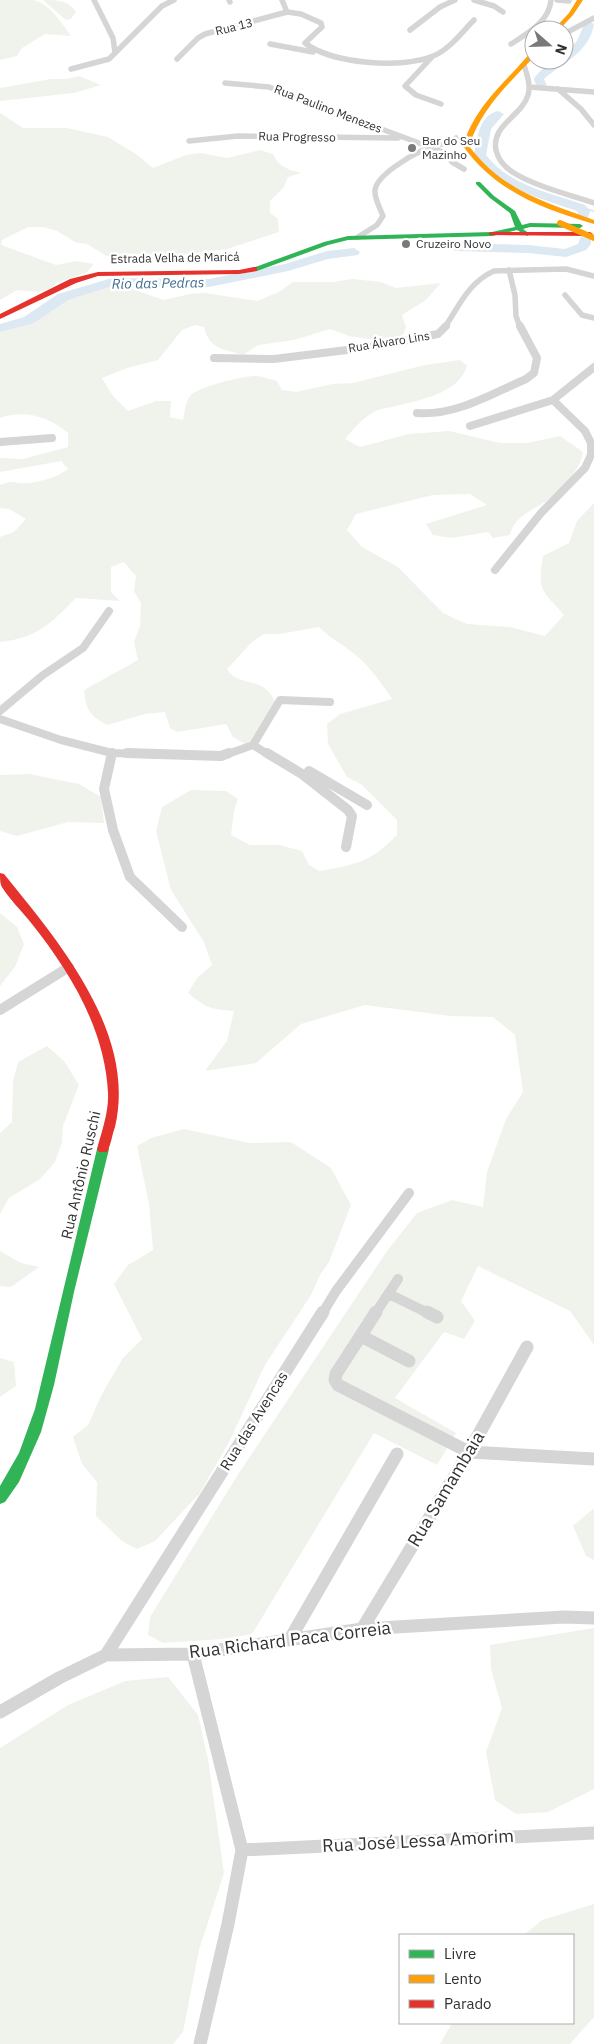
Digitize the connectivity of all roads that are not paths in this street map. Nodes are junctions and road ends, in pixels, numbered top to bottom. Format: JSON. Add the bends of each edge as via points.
{"nodes":[{"id":1,"x":94,"y":0,"type":"edge"},
{"id":2,"x":158,"y":0,"type":"edge"},
{"id":3,"x":174,"y":0,"type":"edge"},
{"id":4,"x":282,"y":0,"type":"edge"},
{"id":5,"x":455,"y":0,"type":"edge"},
{"id":6,"x":474,"y":0,"type":"edge"},
{"id":7,"x":551,"y":0,"type":"edge"},
{"id":8,"x":557,"y":0,"type":"edge"},
{"id":9,"x":570,"y":0,"type":"edge"},
{"id":10,"x":580,"y":0,"type":"edge"},
{"id":11,"x":162,"y":6,"type":"junction"},
{"id":12,"x":286,"y":12,"type":"junction"},
{"id":13,"x":503,"y":12,"type":"dead end"},
{"id":14,"x":594,"y":18,"type":"edge"},
{"id":15,"x":474,"y":20,"type":"dead end"},
{"id":16,"x":554,"y":20,"type":"edge"},
{"id":17,"x":565,"y":20,"type":"edge"},
{"id":18,"x":574,"y":29,"type":"edge"},
{"id":19,"x":410,"y":30,"type":"dead end"},
{"id":20,"x":270,"y":44,"type":"dead end"},
{"id":21,"x":511,"y":44,"type":"dead end"},
{"id":22,"x":115,"y":52,"type":"junction"},
{"id":23,"x":314,"y":52,"type":"junction"},
{"id":24,"x":524,"y":54,"type":"edge"},
{"id":25,"x":432,"y":57,"type":"junction"},
{"id":26,"x":177,"y":59,"type":"dead end"},
{"id":27,"x":524,"y":66,"type":"edge"},
{"id":28,"x":71,"y":69,"type":"dead end"},
{"id":29,"x":525,"y":70,"type":"edge"},
{"id":30,"x":225,"y":84,"type":"dead end"},
{"id":31,"x":529,"y":87,"type":"junction"},
{"id":32,"x":558,"y":89,"type":"junction"},
{"id":33,"x":594,"y":92,"type":"edge"},
{"id":34,"x":441,"y":104,"type":"dead end"},
{"id":35,"x":594,"y":125,"type":"edge"},
{"id":36,"x":406,"y":138,"type":"junction"},
{"id":37,"x":456,"y":138,"type":"junction"},
{"id":38,"x":189,"y":141,"type":"dead end"},
{"id":39,"x":429,"y":148,"type":"junction"},
{"id":40,"x":464,"y":169,"type":"junction"},
{"id":41,"x":478,"y":183,"type":"junction"},
{"id":42,"x":594,"y":203,"type":"edge"},
{"id":43,"x":548,"y":206,"type":"junction"},
{"id":44,"x":594,"y":222,"type":"edge"},
{"id":45,"x":582,"y":226,"type":"junction"},
{"id":46,"x":521,"y":227,"type":"junction"},
{"id":47,"x":594,"y":227,"type":"edge"},
{"id":48,"x":374,"y":230,"type":"junction"},
{"id":49,"x":572,"y":233,"type":"junction"},
{"id":50,"x":594,"y":237,"type":"edge"},
{"id":51,"x":510,"y":270,"type":"junction"},
{"id":52,"x":594,"y":276,"type":"edge"},
{"id":53,"x":565,"y":295,"type":"dead end"},
{"id":54,"x":0,"y":317,"type":"edge"},
{"id":55,"x":594,"y":318,"type":"edge"},
{"id":56,"x":214,"y":358,"type":"dead end"},
{"id":57,"x":594,"y":367,"type":"edge"},
{"id":58,"x":553,"y":400,"type":"junction"},
{"id":59,"x":417,"y":413,"type":"dead end"},
{"id":60,"x":470,"y":426,"type":"dead end"},
{"id":61,"x":52,"y":438,"type":"dead end"},
{"id":62,"x":0,"y":442,"type":"edge"},
{"id":63,"x":495,"y":570,"type":"dead end"},
{"id":64,"x":109,"y":611,"type":"dead end"},
{"id":65,"x":330,"y":702,"type":"dead end"},
{"id":66,"x":0,"y":711,"type":"edge"},
{"id":67,"x":0,"y":719,"type":"edge"},
{"id":68,"x":254,"y":743,"type":"junction"},
{"id":69,"x":112,"y":754,"type":"junction"},
{"id":70,"x":367,"y":805,"type":"dead end"},
{"id":71,"x":346,"y":847,"type":"dead end"},
{"id":72,"x":0,"y":877,"type":"edge"},
{"id":73,"x":182,"y":927,"type":"dead end"},
{"id":74,"x":69,"y":967,"type":"junction"},
{"id":75,"x":0,"y":1010,"type":"edge"},
{"id":76,"x":408,"y":1192,"type":"dead end"},
{"id":77,"x":398,"y":1278,"type":"dead end"},
{"id":78,"x":389,"y":1294,"type":"junction"},
{"id":79,"x":437,"y":1317,"type":"dead end"},
{"id":80,"x":361,"y":1336,"type":"junction"},
{"id":81,"x":527,"y":1347,"type":"dead end"},
{"id":82,"x":409,"y":1361,"type":"dead end"},
{"id":83,"x":468,"y":1452,"type":"junction"},
{"id":84,"x":397,"y":1454,"type":"dead end"},
{"id":85,"x":594,"y":1459,"type":"edge"},
{"id":86,"x":0,"y":1498,"type":"edge"},
{"id":87,"x":594,"y":1618,"type":"edge"},
{"id":88,"x":362,"y":1629,"type":"junction"},
{"id":89,"x":290,"y":1639,"type":"junction"},
{"id":90,"x":193,"y":1654,"type":"junction"},
{"id":91,"x":106,"y":1655,"type":"junction"},
{"id":92,"x":0,"y":1712,"type":"edge"},
{"id":93,"x":594,"y":1833,"type":"edge"},
{"id":94,"x":242,"y":1850,"type":"junction"},
{"id":95,"x":200,"y":2044,"type":"edge"}],
"edges":[{"from":1,"to":22,"type":"street","via":[[116,41]]},
{"from":2,"to":11,"type":"street"},
{"from":3,"to":11,"type":"street"},
{"from":4,"to":12,"type":"street"},
{"from":5,"to":19,"type":"street"},
{"from":6,"to":13,"type":"street"},
{"from":7,"to":21,"type":"street","via":[[551,8],[543,19]]},
{"from":8,"to":9,"type":"street"},
{"from":9,"to":16,"type":"main road"},
{"from":10,"to":17,"type":"main road"},
{"from":11,"to":22,"type":"street"},
{"from":12,"to":23,"type":"street","via":[[301,14],[321,23],[319,31],[305,43]]},
{"from":12,"to":26,"type":"street","name":"Rua 13","via":[[205,34]]},
{"from":14,"to":18,"type":"street"},
{"from":15,"to":25,"type":"street"},
{"from":20,"to":23,"type":"street"},
{"from":22,"to":28,"type":"street","via":[[109,59]]},
{"from":23,"to":25,"type":"street","via":[[371,61]]},
{"from":24,"to":37,"type":"main road","via":[[465,121]]},
{"from":25,"to":34,"type":"street","via":[[411,75],[405,86],[407,90]]},
{"from":27,"to":43,"type":"main road","via":[[478,118],[470,130],[466,146],[476,165],[487,175]]},
{"from":29,"to":31,"type":"street"},
{"from":30,"to":36,"type":"street","name":"Rua Paulino Menezes","via":[[269,87]]},
{"from":31,"to":32,"type":"street"},
{"from":31,"to":42,"type":"street","via":[[527,97],[498,133],[498,160],[521,177]]},
{"from":32,"to":33,"type":"street"},
{"from":32,"to":35,"type":"street"},
{"from":36,"to":38,"type":"street","name":"Rua Progresso","via":[[238,136]]},
{"from":36,"to":39,"type":"street","name":"Rua Paulino Menezes"},
{"from":37,"to":39,"type":"street"},
{"from":37,"to":40,"type":"main road","via":[[457,152]]},
{"from":39,"to":40,"type":"street","name":"Rua Paulino Menezes","via":[[443,152]]},
{"from":39,"to":48,"type":"street","via":[[399,164],[378,183],[375,190],[383,216]]},
{"from":40,"to":41,"type":"main road"},
{"from":41,"to":46,"type":"main road","via":[[513,212]]},
{"from":41,"to":50,"type":"main road","bridge":true,"via":[[500,197]]},
{"from":43,"to":44,"type":"main road"},
{"from":43,"to":45,"type":"main road","via":[[578,220]]},
{"from":45,"to":46,"type":"main road"},
{"from":45,"to":47,"type":"main road"},
{"from":45,"to":49,"type":"main road"},
{"from":46,"to":48,"type":"main road","via":[[492,234]]},
{"from":46,"to":49,"type":"main road"},
{"from":48,"to":54,"type":"main road","name":"Estrada Velha de Maricá","via":[[238,272],[98,274],[72,281]]},
{"from":49,"to":50,"type":"main road"},
{"from":51,"to":52,"type":"street","name":"Rua Álvaro Lins","via":[[566,269]]},
{"from":51,"to":56,"type":"street","name":"Rua Álvaro Lins","via":[[484,275],[438,334],[371,347],[274,359]]},
{"from":51,"to":59,"type":"street","via":[[516,316],[537,358],[534,373],[454,410]]},
{"from":53,"to":55,"type":"street","via":[[582,315]]},
{"from":57,"to":58,"type":"street"},
{"from":58,"to":60,"type":"street"},
{"from":58,"to":63,"type":"street","via":[[585,431],[591,443],[591,455],[585,468],[550,503]]},
{"from":61,"to":62,"type":"street"},
{"from":64,"to":66,"type":"street","via":[[83,648],[43,675]]},
{"from":65,"to":68,"type":"street","via":[[280,700]]},
{"from":67,"to":69,"type":"street"},
{"from":68,"to":69,"type":"street","via":[[221,756]]},
{"from":68,"to":70,"type":"street"},
{"from":68,"to":71,"type":"street","via":[[297,770],[348,810],[352,816]]},
{"from":69,"to":73,"type":"street","via":[[104,789],[113,830],[130,878]]},
{"from":72,"to":74,"type":"main road","name":"Rua Antônio Ruschi"},
{"from":74,"to":75,"type":"street"},
{"from":74,"to":86,"type":"main road","name":"Rua Antônio Ruschi","via":[[98,1022],[110,1055],[114,1095],[41,1416],[13,1481]]},
{"from":76,"to":91,"type":"street","name":"Rua das Avencas","via":[[336,1290]]},
{"from":77,"to":78,"type":"street"},
{"from":78,"to":79,"type":"street"},
{"from":78,"to":80,"type":"street"},
{"from":80,"to":82,"type":"street"},
{"from":80,"to":83,"type":"street","via":[[336,1374],[338,1385]]},
{"from":81,"to":83,"type":"street","name":"Rua Samambaia"},
{"from":83,"to":85,"type":"street"},
{"from":83,"to":88,"type":"street","name":"Rua Samambaia"},
{"from":84,"to":89,"type":"street"},
{"from":87,"to":88,"type":"street","name":"Rua Richard Paca Correia"},
{"from":88,"to":89,"type":"street","name":"Rua Richard Paca Correia"},
{"from":89,"to":90,"type":"street","name":"Rua Richard Paca Correia"},
{"from":90,"to":91,"type":"street","name":"Rua Richard Paca Correia"},
{"from":90,"to":94,"type":"street"},
{"from":91,"to":92,"type":"street","name":"Rua Richard Paca Correia"},
{"from":93,"to":94,"type":"street","name":"Rua José Lessa Amorim"},
{"from":94,"to":95,"type":"street"}]}
